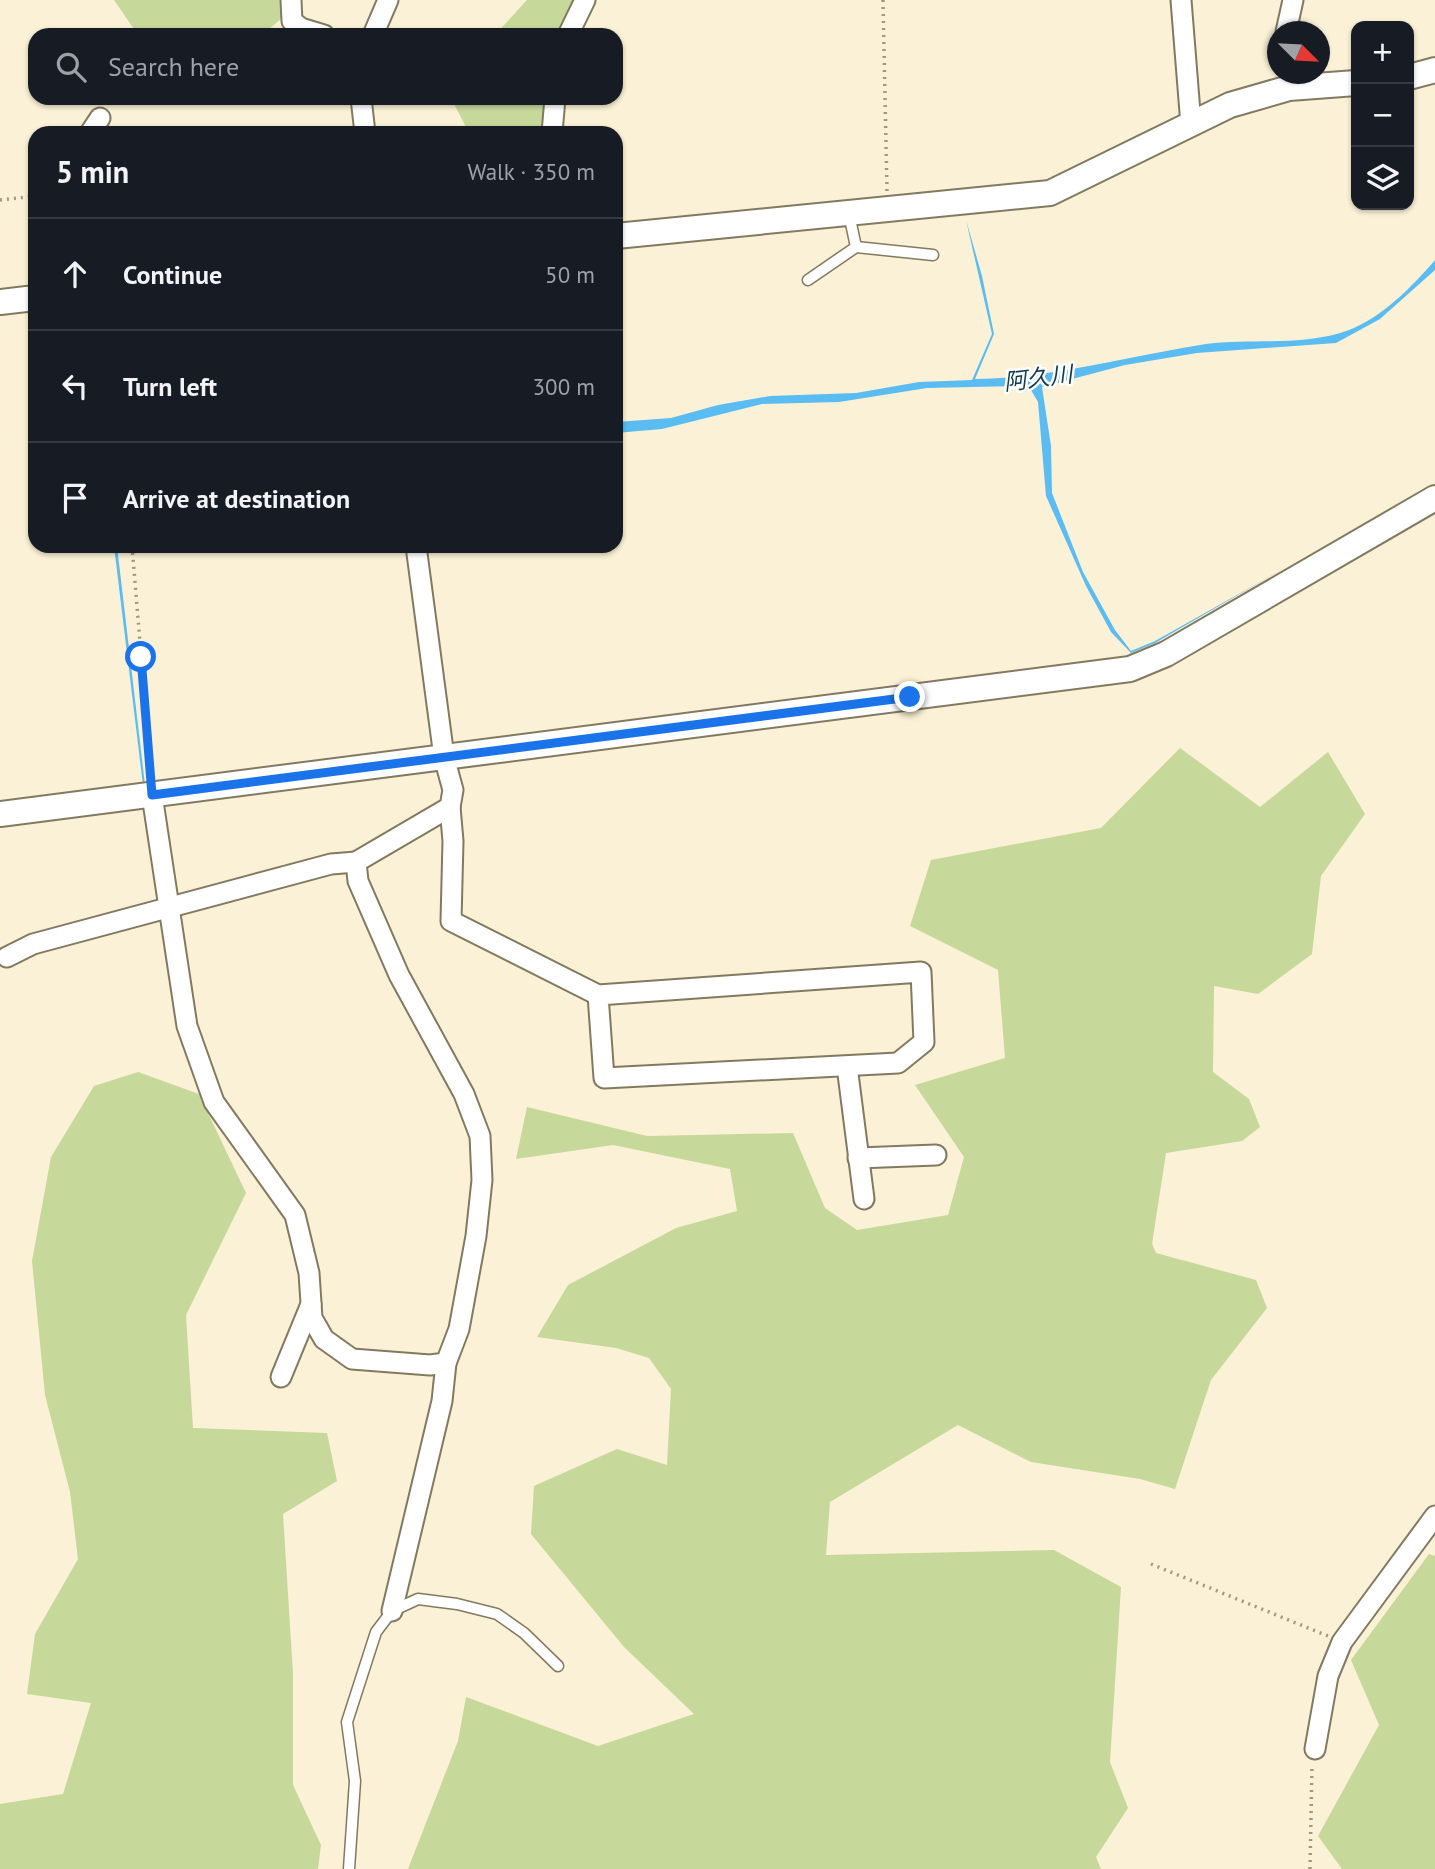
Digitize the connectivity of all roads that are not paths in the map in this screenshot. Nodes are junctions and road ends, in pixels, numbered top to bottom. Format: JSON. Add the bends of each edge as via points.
{"nodes":[{"id":1,"x":291,"y":0,"type":"edge"},
{"id":2,"x":388,"y":0,"type":"edge"},
{"id":3,"x":585,"y":0,"type":"edge"},
{"id":4,"x":1181,"y":0,"type":"edge"},
{"id":5,"x":1293,"y":0,"type":"edge"},
{"id":6,"x":1288,"y":21,"type":"edge"},
{"id":7,"x":301,"y":28,"type":"edge"},
{"id":8,"x":376,"y":28,"type":"edge"},
{"id":9,"x":571,"y":28,"type":"edge"},
{"id":10,"x":1435,"y":70,"type":"edge"},
{"id":11,"x":1414,"y":76,"type":"edge"},
{"id":12,"x":1330,"y":82,"type":"edge"},
{"id":13,"x":1351,"y":83,"type":"edge"},
{"id":14,"x":1276,"y":84,"type":"edge"},
{"id":15,"x":362,"y":105,"type":"edge"},
{"id":16,"x":554,"y":105,"type":"edge"},
{"id":17,"x":1191,"y":125,"type":"junction"},
{"id":18,"x":364,"y":126,"type":"edge"},
{"id":19,"x":553,"y":126,"type":"edge"},
{"id":20,"x":849,"y":214,"type":"junction"},
{"id":21,"x":623,"y":235,"type":"edge"},
{"id":22,"x":856,"y":247,"type":"junction"},
{"id":23,"x":933,"y":255,"type":"dead end"},
{"id":24,"x":808,"y":280,"type":"dead end"},
{"id":25,"x":28,"y":299,"type":"edge"},
{"id":26,"x":0,"y":302,"type":"edge"},
{"id":27,"x":1435,"y":498,"type":"edge"},
{"id":28,"x":417,"y":553,"type":"edge"},
{"id":29,"x":444,"y":757,"type":"junction"},
{"id":30,"x":152,"y":795,"type":"junction"},
{"id":31,"x":450,"y":807,"type":"junction"},
{"id":32,"x":0,"y":814,"type":"edge"},
{"id":33,"x":356,"y":862,"type":"junction"},
{"id":34,"x":169,"y":908,"type":"junction"},
{"id":35,"x":7,"y":957,"type":"dead end"},
{"id":36,"x":598,"y":995,"type":"junction"},
{"id":37,"x":846,"y":1066,"type":"junction"},
{"id":38,"x":936,"y":1155,"type":"dead end"},
{"id":39,"x":859,"y":1158,"type":"junction"},
{"id":40,"x":864,"y":1199,"type":"dead end"},
{"id":41,"x":311,"y":1304,"type":"junction"},
{"id":42,"x":446,"y":1363,"type":"junction"},
{"id":43,"x":281,"y":1377,"type":"dead end"},
{"id":44,"x":1435,"y":1516,"type":"edge"},
{"id":45,"x":392,"y":1611,"type":"junction"},
{"id":46,"x":558,"y":1666,"type":"dead end"},
{"id":47,"x":1315,"y":1749,"type":"road end"},
{"id":48,"x":349,"y":1869,"type":"edge"}],
"edges":[{"from":1,"to":7,"type":"street","via":[[292,21]]},
{"from":2,"to":8,"type":"street"},
{"from":3,"to":9,"type":"street"},
{"from":4,"to":17,"type":"street"},
{"from":5,"to":6,"type":"street"},
{"from":10,"to":11,"type":"street"},
{"from":12,"to":13,"type":"street"},
{"from":14,"to":17,"type":"street"},
{"from":15,"to":18,"type":"street"},
{"from":16,"to":19,"type":"street"},
{"from":17,"to":20,"type":"street","via":[[1050,193]]},
{"from":20,"to":21,"type":"street"},
{"from":20,"to":22,"type":"lane"},
{"from":22,"to":23,"type":"lane"},
{"from":22,"to":24,"type":"lane"},
{"from":25,"to":26,"type":"street"},
{"from":27,"to":29,"type":"street","via":[[1166,654],[1130,669]]},
{"from":28,"to":29,"type":"street"},
{"from":29,"to":30,"type":"street"},
{"from":29,"to":31,"type":"street","via":[[453,790]]},
{"from":30,"to":32,"type":"street"},
{"from":30,"to":34,"type":"street"},
{"from":31,"to":33,"type":"street"},
{"from":31,"to":36,"type":"street","via":[[451,921]]},
{"from":33,"to":34,"type":"street","via":[[331,864]]},
{"from":33,"to":42,"type":"street","via":[[358,881],[399,975],[464,1094],[480,1136],[482,1180],[476,1236],[459,1329]]},
{"from":34,"to":35,"type":"street","via":[[33,944]]},
{"from":34,"to":41,"type":"street","via":[[187,1026],[214,1102],[295,1215],[309,1273]]},
{"from":36,"to":37,"type":"street","via":[[604,1078]]},
{"from":36,"to":37,"type":"street","via":[[921,972],[924,1042],[898,1063]]},
{"from":37,"to":39,"type":"street"},
{"from":38,"to":39,"type":"street"},
{"from":39,"to":40,"type":"street"},
{"from":41,"to":42,"type":"street","via":[[312,1318],[324,1339],[352,1359]]},
{"from":41,"to":43,"type":"street"},
{"from":42,"to":45,"type":"street","via":[[442,1401]]},
{"from":44,"to":47,"type":"street","via":[[1342,1642],[1328,1676]]},
{"from":45,"to":46,"type":"lane","via":[[418,1599],[497,1614]]},
{"from":45,"to":48,"type":"lane","via":[[376,1632],[347,1722],[355,1781]]}]}
